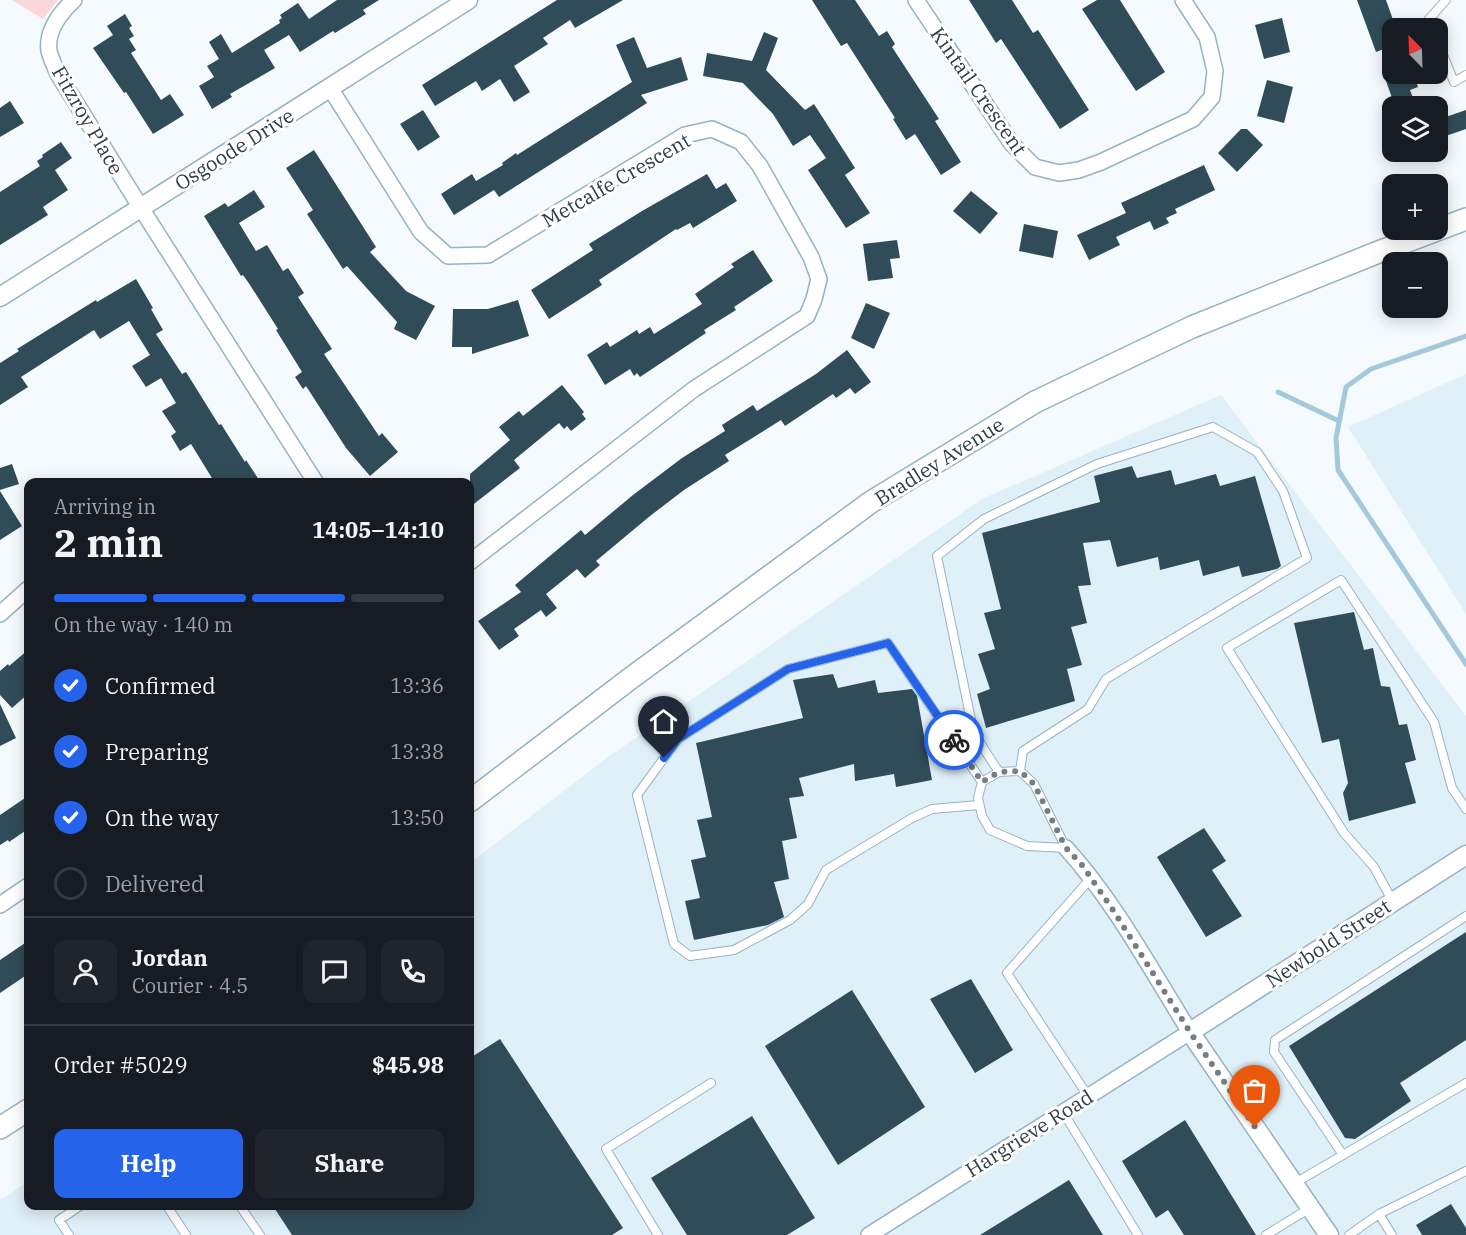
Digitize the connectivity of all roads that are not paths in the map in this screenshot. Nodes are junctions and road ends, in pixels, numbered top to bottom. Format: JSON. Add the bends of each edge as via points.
{"nodes":[{"id":1,"x":74,"y":0,"type":"edge"},
{"id":2,"x":468,"y":0,"type":"edge"},
{"id":3,"x":916,"y":0,"type":"edge"},
{"id":4,"x":1183,"y":0,"type":"edge"},
{"id":5,"x":1446,"y":0,"type":"edge"},
{"id":6,"x":1430,"y":18,"type":"edge"},
{"id":7,"x":1448,"y":67,"type":"edge"},
{"id":8,"x":1466,"y":75,"type":"edge"},
{"id":9,"x":330,"y":88,"type":"junction"},
{"id":10,"x":141,"y":208,"type":"junction"},
{"id":11,"x":1466,"y":219,"type":"edge"},
{"id":12,"x":0,"y":297,"type":"edge"},
{"id":13,"x":313,"y":478,"type":"edge"},
{"id":14,"x":474,"y":559,"type":"edge"},
{"id":15,"x":24,"y":593,"type":"edge"},
{"id":16,"x":0,"y":614,"type":"edge"},
{"id":17,"x":1020,"y":771,"type":"junction"},
{"id":18,"x":999,"y":772,"type":"junction"},
{"id":19,"x":982,"y":782,"type":"junction"},
{"id":20,"x":474,"y":798,"type":"edge"},
{"id":21,"x":979,"y":805,"type":"junction"},
{"id":22,"x":1466,"y":809,"type":"edge"},
{"id":23,"x":1066,"y":848,"type":"junction"},
{"id":24,"x":1466,"y":855,"type":"edge"},
{"id":25,"x":1091,"y":878,"type":"junction"},
{"id":26,"x":24,"y":889,"type":"edge"},
{"id":27,"x":1393,"y":902,"type":"junction"},
{"id":28,"x":0,"y":905,"type":"edge"},
{"id":29,"x":1466,"y":916,"type":"edge"},
{"id":30,"x":1190,"y":1032,"type":"junction"},
{"id":31,"x":711,"y":1083,"type":"dead end"},
{"id":32,"x":1466,"y":1083,"type":"edge"},
{"id":33,"x":1088,"y":1096,"type":"junction"},
{"id":34,"x":1063,"y":1112,"type":"junction"},
{"id":35,"x":24,"y":1113,"type":"edge"},
{"id":36,"x":0,"y":1128,"type":"edge"},
{"id":37,"x":1343,"y":1155,"type":"junction"},
{"id":38,"x":1466,"y":1171,"type":"edge"},
{"id":39,"x":1294,"y":1184,"type":"junction"},
{"id":40,"x":1310,"y":1208,"type":"junction"},
{"id":41,"x":74,"y":1210,"type":"edge"},
{"id":42,"x":170,"y":1210,"type":"edge"},
{"id":43,"x":243,"y":1210,"type":"edge"},
{"id":44,"x":1379,"y":1214,"type":"junction"},
{"id":45,"x":69,"y":1235,"type":"edge"},
{"id":46,"x":186,"y":1235,"type":"edge"},
{"id":47,"x":260,"y":1235,"type":"edge"},
{"id":48,"x":658,"y":1235,"type":"edge"},
{"id":49,"x":869,"y":1235,"type":"edge"},
{"id":50,"x":1138,"y":1235,"type":"edge"},
{"id":51,"x":1266,"y":1235,"type":"edge"},
{"id":52,"x":1329,"y":1235,"type":"edge"},
{"id":53,"x":1349,"y":1235,"type":"edge"},
{"id":54,"x":1392,"y":1235,"type":"edge"}],
"edges":[{"from":1,"to":10,"type":"street","name":"Fitzroy Place","via":[[52,27],[49,51],[58,74]]},
{"from":2,"to":9,"type":"street","name":"Osgoode Drive"},
{"from":3,"to":4,"type":"street","name":"Kintail Crescent","via":[[1012,144],[1035,167],[1059,173],[1101,162],[1193,119],[1212,97],[1215,71],[1207,37]]},
{"from":5,"to":6,"type":"lane"},
{"from":7,"to":8,"type":"lane","via":[[1454,82]]},
{"from":9,"to":10,"type":"street","name":"Osgoode Drive"},
{"from":9,"to":14,"type":"street","name":"Metcalfe Crescent","via":[[422,232],[448,256],[488,255],[685,135],[712,129],[741,142],[760,166],[811,257],[819,279],[807,316],[694,389]]},
{"from":10,"to":12,"type":"street","name":"Osgoode Drive"},
{"from":10,"to":13,"type":"street"},
{"from":11,"to":20,"type":"main road","name":"Bradley Avenue","via":[[1192,327],[1035,402],[871,502]]},
{"from":15,"to":16,"type":"street"},
{"from":17,"to":18,"type":"lane"},
{"from":17,"to":18,"type":"lane","via":[[1023,751],[1088,709],[1106,679],[1307,558],[1283,491],[1257,452],[1213,427],[1097,464],[984,519],[936,556],[971,720]]},
{"from":17,"to":23,"type":"lane","via":[[1034,784]]},
{"from":18,"to":19,"type":"lane"},
{"from":19,"to":21,"type":"lane"},
{"from":19,"to":21,"type":"lane","via":[[888,643],[788,669],[678,739],[637,795],[674,944],[690,956],[734,950],[790,920],[808,904],[826,870],[912,818],[932,809]]},
{"from":21,"to":23,"type":"lane","via":[[990,830],[1027,846]]},
{"from":22,"to":27,"type":"lane","via":[[1452,788],[1434,722],[1341,580],[1227,648],[1344,833],[1374,867]]},
{"from":23,"to":25,"type":"street"},
{"from":24,"to":27,"type":"street","name":"Newbold Street"},
{"from":25,"to":30,"type":"street"},
{"from":25,"to":33,"type":"lane","via":[[1007,973]]},
{"from":26,"to":28,"type":"street"},
{"from":27,"to":30,"type":"street","name":"Newbold Street"},
{"from":29,"to":37,"type":"lane","via":[[1275,1040],[1274,1052]]},
{"from":30,"to":33,"type":"street","name":"Hargrieve Road"},
{"from":30,"to":39,"type":"street"},
{"from":31,"to":48,"type":"lane","via":[[606,1149]]},
{"from":32,"to":37,"type":"lane"},
{"from":33,"to":34,"type":"street","name":"Hargrieve Road"},
{"from":34,"to":49,"type":"street","name":"Hargrieve Road"},
{"from":34,"to":50,"type":"lane"},
{"from":35,"to":36,"type":"main road"},
{"from":37,"to":39,"type":"lane"},
{"from":38,"to":44,"type":"lane"},
{"from":39,"to":40,"type":"street"},
{"from":40,"to":51,"type":"lane"},
{"from":40,"to":52,"type":"street"},
{"from":41,"to":45,"type":"lane","via":[[59,1220]]},
{"from":42,"to":46,"type":"lane"},
{"from":43,"to":47,"type":"lane"},
{"from":44,"to":53,"type":"lane"},
{"from":44,"to":54,"type":"lane"}]}
